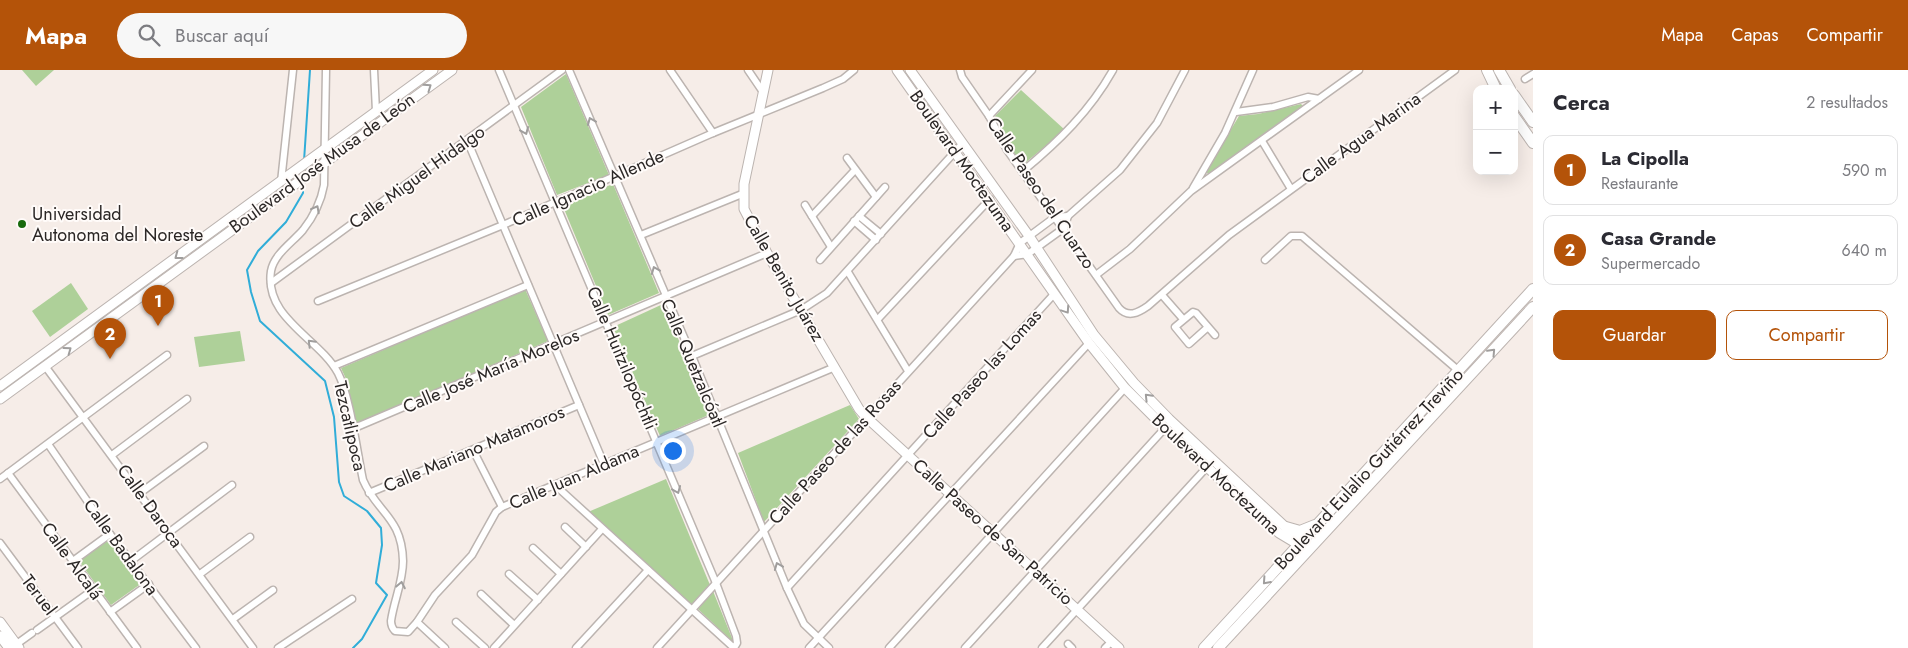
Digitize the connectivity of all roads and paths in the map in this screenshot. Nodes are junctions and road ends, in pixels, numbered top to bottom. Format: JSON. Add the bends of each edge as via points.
{"nodes":[{"id":1,"x":292,"y":70,"type":"edge"},
{"id":2,"x":326,"y":70,"type":"edge"},
{"id":3,"x":374,"y":70,"type":"edge"},
{"id":4,"x":433,"y":70,"type":"edge"},
{"id":5,"x":452,"y":70,"type":"edge"},
{"id":6,"x":499,"y":70,"type":"edge"},
{"id":7,"x":562,"y":70,"type":"edge"},
{"id":8,"x":570,"y":70,"type":"edge"},
{"id":9,"x":670,"y":70,"type":"edge"},
{"id":10,"x":748,"y":70,"type":"edge"},
{"id":11,"x":768,"y":70,"type":"edge"},
{"id":12,"x":854,"y":70,"type":"edge"},
{"id":13,"x":897,"y":70,"type":"edge"},
{"id":14,"x":910,"y":70,"type":"edge"},
{"id":15,"x":960,"y":70,"type":"edge"},
{"id":16,"x":1032,"y":70,"type":"edge"},
{"id":17,"x":1114,"y":70,"type":"edge"},
{"id":18,"x":1184,"y":70,"type":"edge"},
{"id":19,"x":1253,"y":70,"type":"edge"},
{"id":20,"x":1359,"y":70,"type":"edge"},
{"id":21,"x":1455,"y":70,"type":"edge"},
{"id":22,"x":1487,"y":70,"type":"edge"},
{"id":23,"x":1499,"y":70,"type":"edge"},
{"id":24,"x":1533,"y":74,"type":"edge"},
{"id":25,"x":1525,"y":79,"type":"dead end"},
{"id":26,"x":1494,"y":85,"type":"edge"},
{"id":27,"x":1508,"y":85,"type":"edge"},
{"id":28,"x":763,"y":92,"type":"junction"},
{"id":29,"x":1319,"y":99,"type":"junction"},
{"id":30,"x":1518,"y":101,"type":"edge"},
{"id":31,"x":514,"y":106,"type":"junction"},
{"id":32,"x":376,"y":111,"type":"junction"},
{"id":33,"x":1236,"y":112,"type":"junction"},
{"id":34,"x":759,"y":114,"type":"junction"},
{"id":35,"x":989,"y":116,"type":"junction"},
{"id":36,"x":1518,"y":122,"type":"edge"},
{"id":37,"x":1533,"y":122,"type":"edge"},
{"id":38,"x":713,"y":133,"type":"junction"},
{"id":39,"x":467,"y":140,"type":"junction"},
{"id":40,"x":1262,"y":141,"type":"junction"},
{"id":41,"x":1533,"y":143,"type":"edge"},
{"id":42,"x":962,"y":144,"type":"junction"},
{"id":43,"x":323,"y":151,"type":"junction"},
{"id":44,"x":955,"y":152,"type":"junction"},
{"id":45,"x":846,"y":158,"type":"dead end"},
{"id":46,"x":321,"y":164,"type":"junction"},
{"id":47,"x":855,"y":170,"type":"junction"},
{"id":48,"x":1023,"y":171,"type":"junction"},
{"id":49,"x":614,"y":176,"type":"junction"},
{"id":50,"x":281,"y":182,"type":"junction"},
{"id":51,"x":885,"y":187,"type":"dead end"},
{"id":52,"x":1291,"y":189,"type":"junction"},
{"id":53,"x":1191,"y":191,"type":"junction"},
{"id":54,"x":742,"y":194,"type":"junction"},
{"id":55,"x":876,"y":197,"type":"junction"},
{"id":56,"x":990,"y":199,"type":"junction"},
{"id":57,"x":556,"y":201,"type":"junction"},
{"id":58,"x":805,"y":205,"type":"dead end"},
{"id":59,"x":812,"y":216,"type":"junction"},
{"id":60,"x":1068,"y":216,"type":"junction"},
{"id":61,"x":1056,"y":217,"type":"junction"},
{"id":62,"x":856,"y":218,"type":"junction"},
{"id":63,"x":503,"y":225,"type":"junction"},
{"id":64,"x":1064,"y":228,"type":"junction"},
{"id":65,"x":881,"y":234,"type":"junction"},
{"id":66,"x":640,"y":235,"type":"junction"},
{"id":67,"x":1029,"y":236,"type":"junction"},
{"id":68,"x":876,"y":240,"type":"junction"},
{"id":69,"x":1020,"y":243,"type":"junction"},
{"id":70,"x":831,"y":247,"type":"junction"},
{"id":71,"x":1037,"y":248,"type":"junction"},
{"id":72,"x":767,"y":253,"type":"junction"},
{"id":73,"x":1028,"y":254,"type":"junction"},
{"id":74,"x":1014,"y":256,"type":"junction"},
{"id":75,"x":820,"y":260,"type":"dead end"},
{"id":76,"x":1265,"y":260,"type":"dead end"},
{"id":77,"x":848,"y":272,"type":"junction"},
{"id":78,"x":1096,"y":275,"type":"junction"},
{"id":79,"x":272,"y":283,"type":"junction"},
{"id":80,"x":528,"y":285,"type":"junction"},
{"id":81,"x":1533,"y":289,"type":"edge"},
{"id":82,"x":1055,"y":293,"type":"junction"},
{"id":83,"x":1162,"y":295,"type":"junction"},
{"id":84,"x":665,"y":296,"type":"junction"},
{"id":85,"x":318,"y":301,"type":"dead end"},
{"id":86,"x":1533,"y":308,"type":"edge"},
{"id":87,"x":801,"y":310,"type":"junction"},
{"id":88,"x":1126,"y":314,"type":"joint"},
{"id":89,"x":1507,"y":317,"type":"junction"},
{"id":90,"x":878,"y":319,"type":"junction"},
{"id":91,"x":1183,"y":319,"type":"junction"},
{"id":92,"x":1522,"y":319,"type":"junction"},
{"id":93,"x":606,"y":322,"type":"junction"},
{"id":94,"x":1208,"y":327,"type":"junction"},
{"id":95,"x":1215,"y":335,"type":"dead end"},
{"id":96,"x":1089,"y":343,"type":"junction"},
{"id":97,"x":553,"y":344,"type":"junction"},
{"id":98,"x":167,"y":355,"type":"dead end"},
{"id":99,"x":692,"y":356,"type":"junction"},
{"id":100,"x":45,"y":366,"type":"junction"},
{"id":101,"x":334,"y":366,"type":"junction"},
{"id":102,"x":835,"y":367,"type":"junction"},
{"id":103,"x":908,"y":371,"type":"junction"},
{"id":104,"x":1459,"y":371,"type":"junction"},
{"id":105,"x":0,"y":386,"type":"edge"},
{"id":106,"x":1125,"y":388,"type":"junction"},
{"id":107,"x":0,"y":399,"type":"edge"},
{"id":108,"x":187,"y":400,"type":"dead end"},
{"id":109,"x":579,"y":405,"type":"junction"},
{"id":110,"x":716,"y":417,"type":"junction"},
{"id":111,"x":866,"y":417,"type":"junction"},
{"id":112,"x":84,"y":418,"type":"junction"},
{"id":113,"x":1165,"y":428,"type":"junction"},
{"id":114,"x":352,"y":429,"type":"junction"},
{"id":115,"x":657,"y":442,"type":"junction"},
{"id":116,"x":48,"y":444,"type":"junction"},
{"id":117,"x":204,"y":446,"type":"dead end"},
{"id":118,"x":473,"y":450,"type":"junction"},
{"id":119,"x":112,"y":455,"type":"junction"},
{"id":120,"x":908,"y":456,"type":"junction"},
{"id":121,"x":604,"y":464,"type":"junction"},
{"id":122,"x":1207,"y":467,"type":"junction"},
{"id":123,"x":8,"y":473,"type":"junction"},
{"id":124,"x":0,"y":479,"type":"edge"},
{"id":125,"x":232,"y":485,"type":"dead end"},
{"id":126,"x":555,"y":485,"type":"junction"},
{"id":127,"x":140,"y":493,"type":"junction"},
{"id":128,"x":369,"y":493,"type":"junction"},
{"id":129,"x":950,"y":495,"type":"junction"},
{"id":130,"x":502,"y":507,"type":"junction"},
{"id":131,"x":1323,"y":526,"type":"junction"},
{"id":132,"x":565,"y":527,"type":"dead end"},
{"id":133,"x":1286,"y":527,"type":"junction"},
{"id":134,"x":602,"y":529,"type":"junction"},
{"id":135,"x":764,"y":530,"type":"junction"},
{"id":136,"x":994,"y":532,"type":"junction"},
{"id":137,"x":169,"y":533,"type":"junction"},
{"id":138,"x":110,"y":534,"type":"junction"},
{"id":139,"x":250,"y":537,"type":"dead end"},
{"id":140,"x":0,"y":542,"type":"edge"},
{"id":141,"x":1299,"y":545,"type":"junction"},
{"id":142,"x":586,"y":547,"type":"junction"},
{"id":143,"x":533,"y":548,"type":"dead end"},
{"id":144,"x":73,"y":561,"type":"junction"},
{"id":145,"x":131,"y":561,"type":"junction"},
{"id":146,"x":648,"y":570,"type":"junction"},
{"id":147,"x":1035,"y":571,"type":"junction"},
{"id":148,"x":200,"y":574,"type":"junction"},
{"id":149,"x":509,"y":574,"type":"dead end"},
{"id":150,"x":561,"y":574,"type":"junction"},
{"id":151,"x":1280,"y":580,"type":"junction"},
{"id":152,"x":716,"y":583,"type":"junction"},
{"id":153,"x":148,"y":584,"type":"junction"},
{"id":154,"x":787,"y":588,"type":"junction"},
{"id":155,"x":93,"y":590,"type":"junction"},
{"id":156,"x":273,"y":590,"type":"dead end"},
{"id":157,"x":481,"y":594,"type":"dead end"},
{"id":158,"x":352,"y":599,"type":"dead end"},
{"id":159,"x":538,"y":600,"type":"junction"},
{"id":160,"x":692,"y":609,"type":"junction"},
{"id":161,"x":1078,"y":609,"type":"junction"},
{"id":162,"x":110,"y":612,"type":"junction"},
{"id":163,"x":55,"y":617,"type":"junction"},
{"id":164,"x":233,"y":619,"type":"junction"},
{"id":165,"x":0,"y":622,"type":"edge"},
{"id":166,"x":417,"y":622,"type":"junction"},
{"id":167,"x":456,"y":622,"type":"dead end"},
{"id":168,"x":514,"y":625,"type":"junction"},
{"id":169,"x":0,"y":636,"type":"edge"},
{"id":170,"x":818,"y":638,"type":"junction"},
{"id":171,"x":1116,"y":646,"type":"edge"},
{"id":172,"x":14,"y":647,"type":"edge"},
{"id":173,"x":78,"y":648,"type":"edge"},
{"id":174,"x":137,"y":648,"type":"edge"},
{"id":175,"x":196,"y":648,"type":"edge"},
{"id":176,"x":253,"y":648,"type":"edge"},
{"id":177,"x":278,"y":648,"type":"edge"},
{"id":178,"x":445,"y":648,"type":"edge"},
{"id":179,"x":486,"y":648,"type":"edge"},
{"id":180,"x":494,"y":648,"type":"edge"},
{"id":181,"x":576,"y":648,"type":"edge"},
{"id":182,"x":657,"y":648,"type":"edge"},
{"id":183,"x":734,"y":648,"type":"edge"},
{"id":184,"x":809,"y":648,"type":"edge"},
{"id":185,"x":829,"y":648,"type":"edge"},
{"id":186,"x":889,"y":648,"type":"edge"},
{"id":187,"x":965,"y":648,"type":"edge"},
{"id":188,"x":1042,"y":648,"type":"edge"},
{"id":189,"x":1105,"y":648,"type":"edge"},
{"id":190,"x":1204,"y":648,"type":"edge"},
{"id":191,"x":1218,"y":648,"type":"edge"}],
"edges":[{"from":1,"to":50,"type":"street"},
{"from":2,"to":43,"type":"street"},
{"from":3,"to":32,"type":"street"},
{"from":4,"to":32,"type":"main road","name":"Boulevard José Musa de León"},
{"from":46,"to":5,"type":"main road","name":"Boulevard José Musa de León","one_way":true},
{"from":6,"to":31,"type":"street","name":"Calle Huitzilopóchtli"},
{"from":7,"to":31,"type":"street","name":"Calle Miguel Hidalgo"},
{"from":49,"to":8,"type":"street","name":"Calle Quetzalcóatl","one_way":true},
{"from":9,"to":38,"type":"street"},
{"from":10,"to":28,"type":"street"},
{"from":11,"to":28,"type":"main road","name":"Calle Benito Juárez"},
{"from":12,"to":34,"type":"street","name":"Calle Ignacio Allende","via":[[843,79]]},
{"from":13,"to":44,"type":"main road","name":"Boulevard Moctezuma"},
{"from":14,"to":42,"type":"main road","name":"Boulevard Moctezuma"},
{"from":15,"to":35,"type":"street","name":"Calle Paseo del Cuarzo","via":[[962,78]]},
{"from":16,"to":35,"type":"street"},
{"from":17,"to":48,"type":"street","via":[[1069,130]]},
{"from":18,"to":60,"type":"street","via":[[1170,100],[1140,147],[1108,183]]},
{"from":19,"to":33,"type":"street"},
{"from":20,"to":29,"type":"street"},
{"from":21,"to":52,"type":"street","name":"Calle Agua Marina"},
{"from":22,"to":26,"type":"main road"},
{"from":23,"to":27,"type":"main road"},
{"from":24,"to":25,"type":"street"},
{"from":28,"to":34,"type":"main road","name":"Calle Benito Juárez"},
{"from":29,"to":33,"type":"street","via":[[1308,97],[1273,107]]},
{"from":29,"to":40,"type":"street"},
{"from":30,"to":37,"type":"main road"},
{"from":31,"to":39,"type":"street","name":"Calle Miguel Hidalgo"},
{"from":31,"to":57,"type":"street","name":"Calle Huitzilopóchtli","one_way":true},
{"from":32,"to":43,"type":"main road","name":"Boulevard José Musa de León"},
{"from":33,"to":53,"type":"street"},
{"from":34,"to":38,"type":"street","name":"Calle Ignacio Allende"},
{"from":34,"to":54,"type":"main road","name":"Calle Benito Juárez"},
{"from":35,"to":48,"type":"street","name":"Calle Paseo del Cuarzo","via":[[1007,150]]},
{"from":36,"to":41,"type":"main road"},
{"from":38,"to":49,"type":"street","name":"Calle Ignacio Allende"},
{"from":39,"to":63,"type":"street"},
{"from":39,"to":79,"type":"street","name":"Calle Miguel Hidalgo"},
{"from":40,"to":52,"type":"street"},
{"from":40,"to":53,"type":"street"},
{"from":42,"to":44,"type":"street"},
{"from":42,"to":67,"type":"main road","name":"Boulevard Moctezuma"},
{"from":43,"to":46,"type":"street"},
{"from":43,"to":50,"type":"main road","name":"Boulevard José Musa de León"},
{"from":44,"to":56,"type":"main road","name":"Boulevard Moctezuma"},
{"from":44,"to":65,"type":"street"},
{"from":45,"to":47,"type":"street"},
{"from":79,"to":46,"type":"street","one_way":true,"via":[[274,263],[304,229],[322,198]]},
{"from":100,"to":46,"type":"main road","name":"Boulevard José Musa de León","one_way":true},
{"from":47,"to":55,"type":"street"},
{"from":47,"to":59,"type":"street"},
{"from":48,"to":61,"type":"street","name":"Calle Paseo del Cuarzo"},
{"from":49,"to":57,"type":"street","name":"Calle Ignacio Allende"},
{"from":49,"to":66,"type":"street","name":"Calle Quetzalcóatl"},
{"from":50,"to":105,"type":"main road","name":"Boulevard José Musa de León","one_way":true},
{"from":51,"to":55,"type":"street"},
{"from":52,"to":83,"type":"street","name":"Calle Agua Marina","via":[[1212,249]]},
{"from":53,"to":78,"type":"street","via":[[1130,249]]},
{"from":54,"to":66,"type":"street"},
{"from":54,"to":72,"type":"main road","name":"Calle Benito Juárez","via":[[748,218]]},
{"from":55,"to":62,"type":"street"},
{"from":56,"to":69,"type":"main road","name":"Boulevard Moctezuma"},
{"from":56,"to":90,"type":"street"},
{"from":57,"to":63,"type":"street","name":"Calle Ignacio Allende"},
{"from":57,"to":93,"type":"street","name":"Calle Huitzilopóchtli"},
{"from":58,"to":59,"type":"street"},
{"from":59,"to":70,"type":"street"},
{"from":60,"to":61,"type":"street"},
{"from":60,"to":64,"type":"street"},
{"from":61,"to":64,"type":"street","name":"Calle Paseo del Cuarzo"},
{"from":61,"to":67,"type":"street","name":"Calle Paseo de las Rosas"},
{"from":62,"to":65,"type":"street"},
{"from":62,"to":68,"type":"street"},
{"from":62,"to":70,"type":"street"},
{"from":63,"to":80,"type":"street"},
{"from":63,"to":85,"type":"street","name":"Calle Ignacio Allende"},
{"from":64,"to":71,"type":"street"},
{"from":64,"to":78,"type":"street","name":"Calle Paseo del Cuarzo"},
{"from":65,"to":68,"type":"street"},
{"from":84,"to":66,"type":"street","name":"Calle Quetzalcóatl","one_way":true},
{"from":67,"to":69,"type":"street","name":"Calle Paseo de las Rosas"},
{"from":67,"to":71,"type":"main road","name":"Boulevard Moctezuma"},
{"from":68,"to":77,"type":"street"},
{"from":69,"to":73,"type":"main road","name":"Boulevard Moctezuma"},
{"from":69,"to":74,"type":"street","name":"Calle Paseo de las Rosas"},
{"from":70,"to":75,"type":"street"},
{"from":71,"to":73,"type":"street"},
{"from":133,"to":71,"type":"main road","name":"Boulevard Moctezuma","one_way":true,"via":[[1134,383],[1094,334]]},
{"from":72,"to":84,"type":"street","name":"Calle José María Morelos"},
{"from":72,"to":87,"type":"main road","name":"Calle Benito Juárez"},
{"from":73,"to":74,"type":"street"},
{"from":73,"to":82,"type":"main road","name":"Boulevard Moctezuma"},
{"from":74,"to":103,"type":"street","name":"Calle Paseo de las Rosas"},
{"from":76,"to":104,"type":"street","via":[[1291,236],[1302,236]]},
{"from":77,"to":87,"type":"street","via":[[827,293]]},
{"from":77,"to":90,"type":"street"},
{"from":78,"to":88,"type":"street","name":"Calle Paseo del Cuarzo","via":[[1118,308]]},
{"from":101,"to":79,"type":"street","name":"Tezcatlipoca","one_way":true,"via":[[285,315],[276,301]]},
{"from":80,"to":97,"type":"street"},
{"from":80,"to":101,"type":"street"},
{"from":81,"to":89,"type":"main road","name":"Boulevard Eulalio Gutiérrez Treviño"},
{"from":82,"to":96,"type":"main road","name":"Boulevard Moctezuma","one_way":true},
{"from":82,"to":120,"type":"street","name":"Calle Paseo las Lomas"},
{"from":83,"to":88,"type":"street","name":"Calle Agua Marina","via":[[1142,310]]},
{"from":83,"to":91,"type":"street"},
{"from":84,"to":93,"type":"street","name":"Calle José María Morelos"},
{"from":84,"to":99,"type":"street","name":"Calle Quetzalcóatl"},
{"from":86,"to":92,"type":"main road","name":"Boulevard Eulalio Gutiérrez Treviño"},
{"from":87,"to":99,"type":"street"},
{"from":87,"to":102,"type":"main road","name":"Calle Benito Juárez"},
{"from":89,"to":92,"type":"main road"},
{"from":89,"to":104,"type":"main road","name":"Boulevard Eulalio Gutiérrez Treviño"},
{"from":90,"to":103,"type":"street"},
{"from":91,"to":94,"type":"street","via":[[1194,312]]},
{"from":91,"to":94,"type":"street","via":[[1175,329],[1189,344]]},
{"from":131,"to":92,"type":"main road","name":"Boulevard Eulalio Gutiérrez Treviño","one_way":true},
{"from":93,"to":97,"type":"street","name":"Calle José María Morelos"},
{"from":93,"to":115,"type":"street","name":"Calle Huitzilopóchtli"},
{"from":94,"to":95,"type":"street"},
{"from":96,"to":106,"type":"main road","name":"Boulevard Moctezuma"},
{"from":96,"to":129,"type":"street"},
{"from":97,"to":109,"type":"street"},
{"from":97,"to":114,"type":"street","name":"Calle José María Morelos"},
{"from":98,"to":112,"type":"street"},
{"from":99,"to":110,"type":"street","name":"Calle Quetzalcóatl"},
{"from":100,"to":107,"type":"main road","name":"Boulevard José Musa de León"},
{"from":100,"to":112,"type":"street","name":"Calle Daroca"},
{"from":101,"to":114,"type":"street","name":"Tezcatlipoca","via":[[344,390]]},
{"from":102,"to":110,"type":"street","name":"Calle Juan Aldama"},
{"from":102,"to":111,"type":"main road","name":"Calle Benito Juárez"},
{"from":103,"to":111,"type":"street","name":"Calle Paseo de las Rosas"},
{"from":104,"to":131,"type":"main road","name":"Boulevard Eulalio Gutiérrez Treviño"},
{"from":106,"to":113,"type":"main road","name":"Boulevard Moctezuma"},
{"from":106,"to":136,"type":"street"},
{"from":108,"to":119,"type":"street"},
{"from":109,"to":118,"type":"street","name":"Calle Mariano Matamoros"},
{"from":109,"to":121,"type":"street"},
{"from":110,"to":115,"type":"street","name":"Calle Juan Aldama"},
{"from":110,"to":135,"type":"street","name":"Calle Quetzalcóatl"},
{"from":111,"to":120,"type":"main road","name":"Calle Paseo de San Patricio"},
{"from":111,"to":135,"type":"street","name":"Calle Paseo de las Rosas"},
{"from":112,"to":116,"type":"street"},
{"from":112,"to":119,"type":"street","name":"Calle Daroca"},
{"from":113,"to":122,"type":"main road","name":"Boulevard Moctezuma"},
{"from":113,"to":147,"type":"street"},
{"from":114,"to":128,"type":"street","name":"Tezcatlipoca"},
{"from":115,"to":121,"type":"street","name":"Calle Juan Aldama"},
{"from":115,"to":152,"type":"street","name":"Calle Huitzilopóchtli","one_way":true},
{"from":116,"to":123,"type":"street"},
{"from":116,"to":138,"type":"street","name":"Calle Badalona"},
{"from":117,"to":127,"type":"street"},
{"from":118,"to":128,"type":"street","name":"Calle Mariano Matamoros"},
{"from":118,"to":130,"type":"street"},
{"from":119,"to":127,"type":"street","name":"Calle Daroca"},
{"from":120,"to":129,"type":"main road","name":"Calle Paseo de San Patricio"},
{"from":120,"to":154,"type":"street","name":"Calle Paseo las Lomas"},
{"from":121,"to":126,"type":"street","name":"Calle Juan Aldama"},
{"from":122,"to":141,"type":"main road","name":"Boulevard Moctezuma","via":[[1279,533]]},
{"from":122,"to":161,"type":"street"},
{"from":123,"to":124,"type":"street"},
{"from":123,"to":144,"type":"street","name":"Calle Alcalá"},
{"from":125,"to":137,"type":"street"},
{"from":126,"to":130,"type":"street","name":"Calle Juan Aldama"},
{"from":126,"to":134,"type":"street"},
{"from":127,"to":137,"type":"street","name":"Calle Daroca"},
{"from":166,"to":128,"type":"street","name":"Tezcatlipoca","one_way":true,"via":[[404,633],[392,628],[403,575],[402,549],[393,521]]},
{"from":129,"to":136,"type":"main road","name":"Calle Paseo de San Patricio"},
{"from":129,"to":170,"type":"street"},
{"from":130,"to":166,"type":"street","name":"Calle Juan Aldama","via":[[472,555],[435,595]]},
{"from":131,"to":133,"type":"main road","via":[[1305,530]]},
{"from":131,"to":141,"type":"main road","name":"Boulevard Eulalio Gutiérrez Treviño"},
{"from":131,"to":151,"type":"main road","name":"Boulevard Eulalio Gutiérrez Treviño"},
{"from":132,"to":142,"type":"street"},
{"from":133,"to":141,"type":"main road","name":"Boulevard Moctezuma"},
{"from":134,"to":142,"type":"street"},
{"from":134,"to":146,"type":"street"},
{"from":135,"to":152,"type":"street","name":"Calle Paseo de las Rosas"},
{"from":154,"to":135,"type":"street","name":"Calle Quetzalcóatl","one_way":true},
{"from":136,"to":147,"type":"main road","name":"Calle Paseo de San Patricio"},
{"from":136,"to":186,"type":"street"},
{"from":137,"to":145,"type":"street"},
{"from":137,"to":148,"type":"street","name":"Calle Daroca"},
{"from":138,"to":144,"type":"street"},
{"from":138,"to":145,"type":"street","name":"Calle Badalona"},
{"from":139,"to":148,"type":"street"},
{"from":140,"to":163,"type":"street","name":"Teruel"},
{"from":141,"to":151,"type":"main road","via":[[1297,555]]},
{"from":141,"to":190,"type":"main road","name":"Boulevard Eulalio Gutiérrez Treviño","one_way":true},
{"from":142,"to":150,"type":"street"},
{"from":143,"to":150,"type":"street"},
{"from":144,"to":155,"type":"street","name":"Calle Alcalá"},
{"from":145,"to":153,"type":"street","name":"Calle Badalona"},
{"from":146,"to":160,"type":"street"},
{"from":146,"to":181,"type":"street"},
{"from":147,"to":161,"type":"main road","name":"Calle Paseo de San Patricio"},
{"from":147,"to":187,"type":"street"},
{"from":148,"to":164,"type":"street","name":"Calle Daroca"},
{"from":149,"to":159,"type":"street"},
{"from":150,"to":159,"type":"street"},
{"from":151,"to":191,"type":"main road","name":"Boulevard Eulalio Gutiérrez Treviño"},
{"from":152,"to":160,"type":"street","name":"Calle Paseo de las Rosas"},
{"from":152,"to":183,"type":"street","name":"Calle Huitzilopóchtli","via":[[738,643]]},
{"from":153,"to":162,"type":"street"},
{"from":153,"to":175,"type":"street","name":"Calle Badalona"},
{"from":154,"to":170,"type":"street","name":"Calle Quetzalcóatl","via":[[800,617]]},
{"from":155,"to":162,"type":"street","name":"Calle Alcalá"},
{"from":155,"to":163,"type":"street"},
{"from":156,"to":164,"type":"street"},
{"from":157,"to":168,"type":"street"},
{"from":158,"to":177,"type":"street"},
{"from":159,"to":168,"type":"street"},
{"from":160,"to":182,"type":"street","name":"Calle Paseo de las Rosas"},
{"from":160,"to":183,"type":"street"},
{"from":161,"to":171,"type":"main road","name":"Calle Paseo de San Patricio"},
{"from":161,"to":188,"type":"street"},
{"from":162,"to":174,"type":"street","name":"Calle Alcalá"},
{"from":163,"to":172,"type":"street"},
{"from":163,"to":173,"type":"street","name":"Teruel"},
{"from":164,"to":176,"type":"street","name":"Calle Daroca"},
{"from":165,"to":172,"type":"main road"},
{"from":166,"to":178,"type":"street"},
{"from":167,"to":179,"type":"street"},
{"from":168,"to":180,"type":"street"},
{"from":169,"to":172,"type":"main road"},
{"from":170,"to":184,"type":"street"},
{"from":170,"to":185,"type":"street","name":"Calle Quetzalcóatl"},
{"from":171,"to":189,"type":"street"}]}
